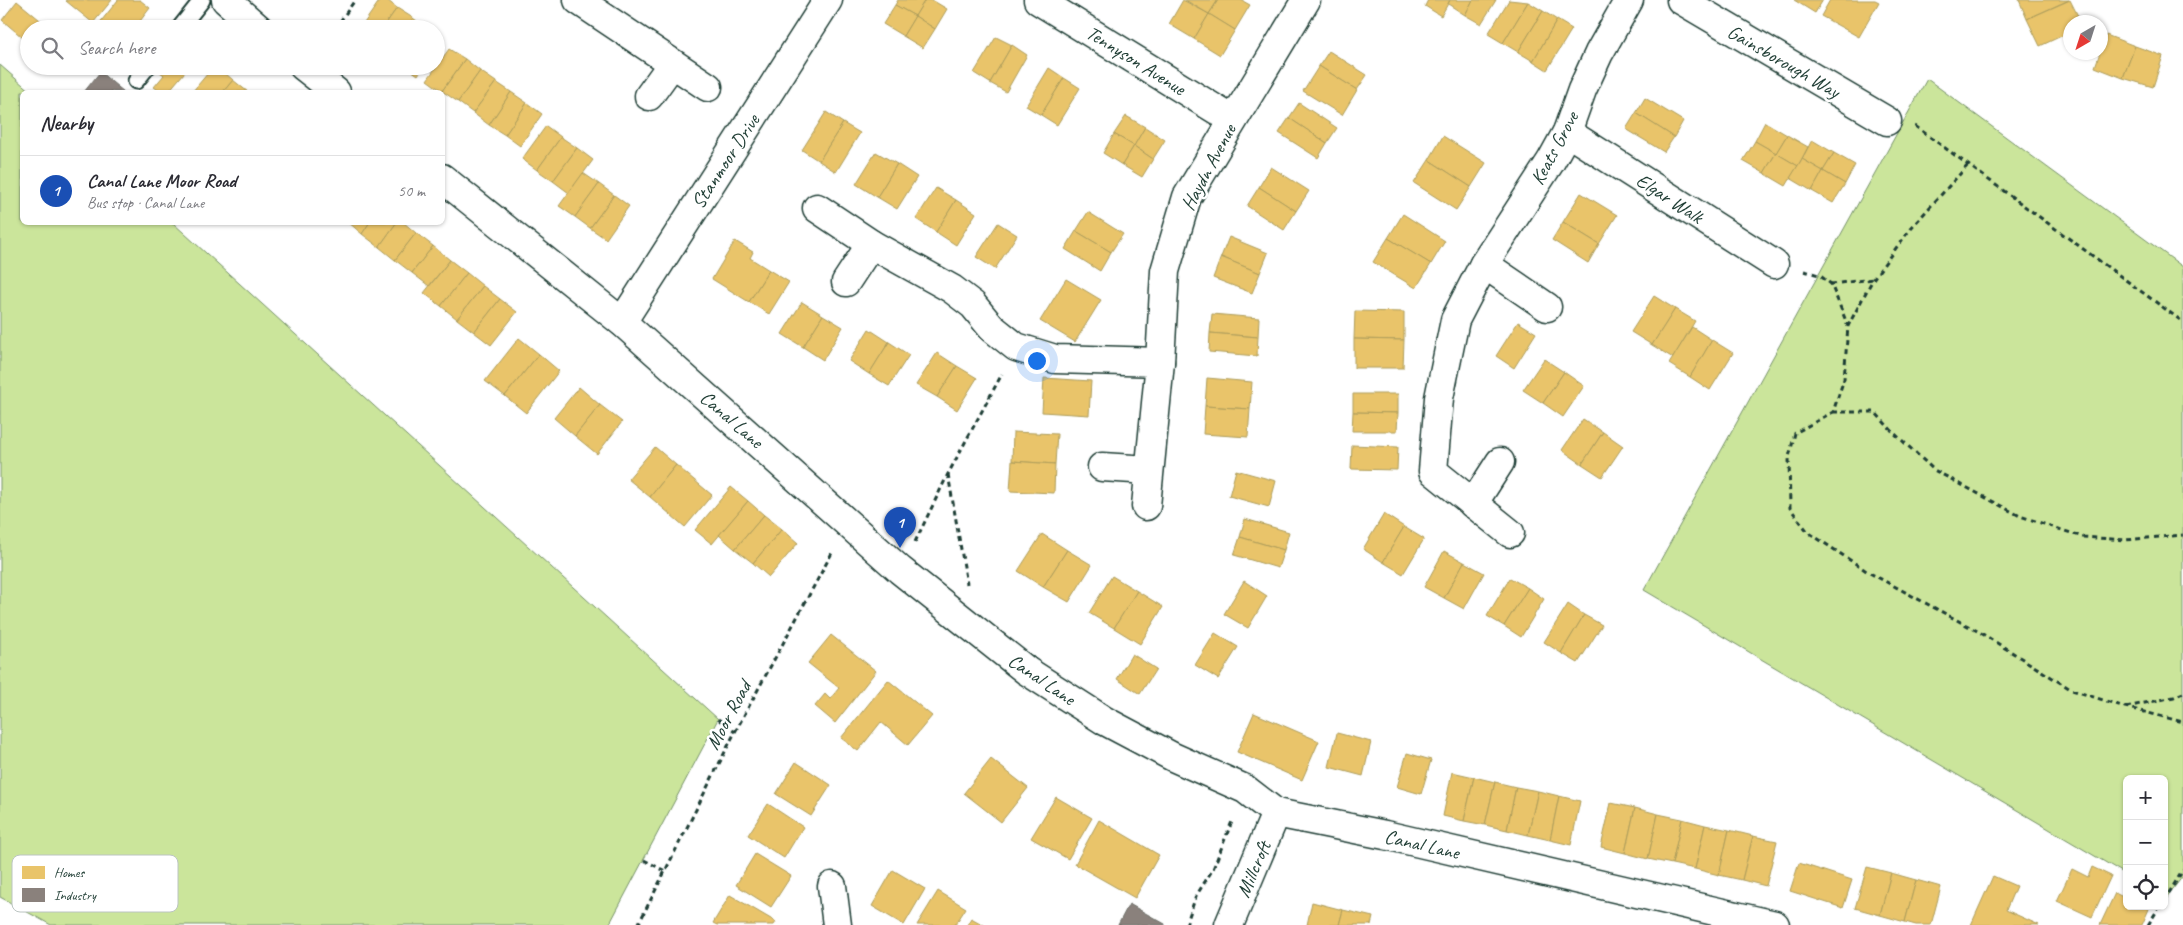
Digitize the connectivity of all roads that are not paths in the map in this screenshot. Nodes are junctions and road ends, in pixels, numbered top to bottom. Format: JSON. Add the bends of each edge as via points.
{"nodes":[{"id":1,"x":202,"y":0,"type":"edge"},
{"id":2,"x":226,"y":0,"type":"edge"},
{"id":3,"x":578,"y":0,"type":"edge"},
{"id":4,"x":828,"y":0,"type":"edge"},
{"id":5,"x":1038,"y":0,"type":"edge"},
{"id":6,"x":1306,"y":0,"type":"edge"},
{"id":7,"x":1629,"y":0,"type":"edge"},
{"id":8,"x":1681,"y":0,"type":"edge"},
{"id":9,"x":186,"y":20,"type":"edge"},
{"id":10,"x":249,"y":20,"type":"edge"},
{"id":11,"x":672,"y":64,"type":"junction"},
{"id":12,"x":141,"y":75,"type":"edge"},
{"id":13,"x":314,"y":75,"type":"edge"},
{"id":14,"x":136,"y":81,"type":"dead end"},
{"id":15,"x":708,"y":87,"type":"dead end"},
{"id":16,"x":333,"y":90,"type":"edge"},
{"id":17,"x":649,"y":96,"type":"dead end"},
{"id":18,"x":1232,"y":120,"type":"junction"},
{"id":19,"x":1887,"y":121,"type":"road end"},
{"id":20,"x":1567,"y":132,"type":"junction"},
{"id":21,"x":445,"y":180,"type":"edge"},
{"id":22,"x":817,"y":208,"type":"dead end"},
{"id":23,"x":871,"y":244,"type":"junction"},
{"id":24,"x":1484,"y":264,"type":"junction"},
{"id":25,"x":1774,"y":264,"type":"dead end"},
{"id":26,"x":846,"y":282,"type":"dead end"},
{"id":27,"x":1547,"y":307,"type":"dead end"},
{"id":28,"x":622,"y":322,"type":"junction"},
{"id":29,"x":1160,"y":362,"type":"junction"},
{"id":30,"x":1500,"y":462,"type":"dead end"},
{"id":31,"x":1102,"y":467,"type":"dead end"},
{"id":32,"x":1149,"y":470,"type":"junction"},
{"id":33,"x":1474,"y":504,"type":"junction"},
{"id":34,"x":1146,"y":506,"type":"dead end"},
{"id":35,"x":1510,"y":532,"type":"dead end"},
{"id":36,"x":1276,"y":813,"type":"junction"},
{"id":37,"x":832,"y":886,"type":"dead end"},
{"id":38,"x":837,"y":925,"type":"edge"},
{"id":39,"x":1229,"y":925,"type":"edge"},
{"id":40,"x":1775,"y":925,"type":"edge"}],
"edges":[{"from":1,"to":9,"type":"lane"},
{"from":2,"to":10,"type":"street"},
{"from":3,"to":11,"type":"street"},
{"from":4,"to":28,"type":"street","name":"Stanmoor Drive"},
{"from":5,"to":18,"type":"street","name":"Tennyson Avenue"},
{"from":6,"to":18,"type":"street","name":"Haydn Avenue"},
{"from":7,"to":20,"type":"street","name":"Keats Grove","via":[[1589,75]]},
{"from":8,"to":19,"type":"street","name":"Gainsborough Way"},
{"from":11,"to":15,"type":"street"},
{"from":11,"to":17,"type":"street"},
{"from":12,"to":14,"type":"lane"},
{"from":13,"to":16,"type":"street"},
{"from":18,"to":29,"type":"street","name":"Haydn Avenue","via":[[1187,197],[1165,271]]},
{"from":20,"to":24,"type":"street","name":"Keats Grove"},
{"from":20,"to":25,"type":"street","name":"Elgar Walk"},
{"from":21,"to":28,"type":"street","name":"Canal Lane"},
{"from":22,"to":23,"type":"street"},
{"from":23,"to":26,"type":"street"},
{"from":23,"to":29,"type":"street","via":[[952,289],[1016,347],[1055,359]]},
{"from":24,"to":27,"type":"street"},
{"from":24,"to":33,"type":"street","name":"Keats Grove","via":[[1455,320],[1439,398],[1432,471]]},
{"from":28,"to":36,"type":"street","name":"Canal Lane","via":[[900,570],[1027,670],[1105,721],[1173,757],[1245,789]]},
{"from":29,"to":32,"type":"street","name":"Haydn Avenue"},
{"from":30,"to":33,"type":"street"},
{"from":31,"to":32,"type":"street"},
{"from":32,"to":34,"type":"street","name":"Haydn Avenue"},
{"from":33,"to":35,"type":"street","name":"Keats Grove"},
{"from":36,"to":39,"type":"street","name":"Millcroft"},
{"from":36,"to":40,"type":"street","name":"Canal Lane"},
{"from":37,"to":38,"type":"street"}]}
